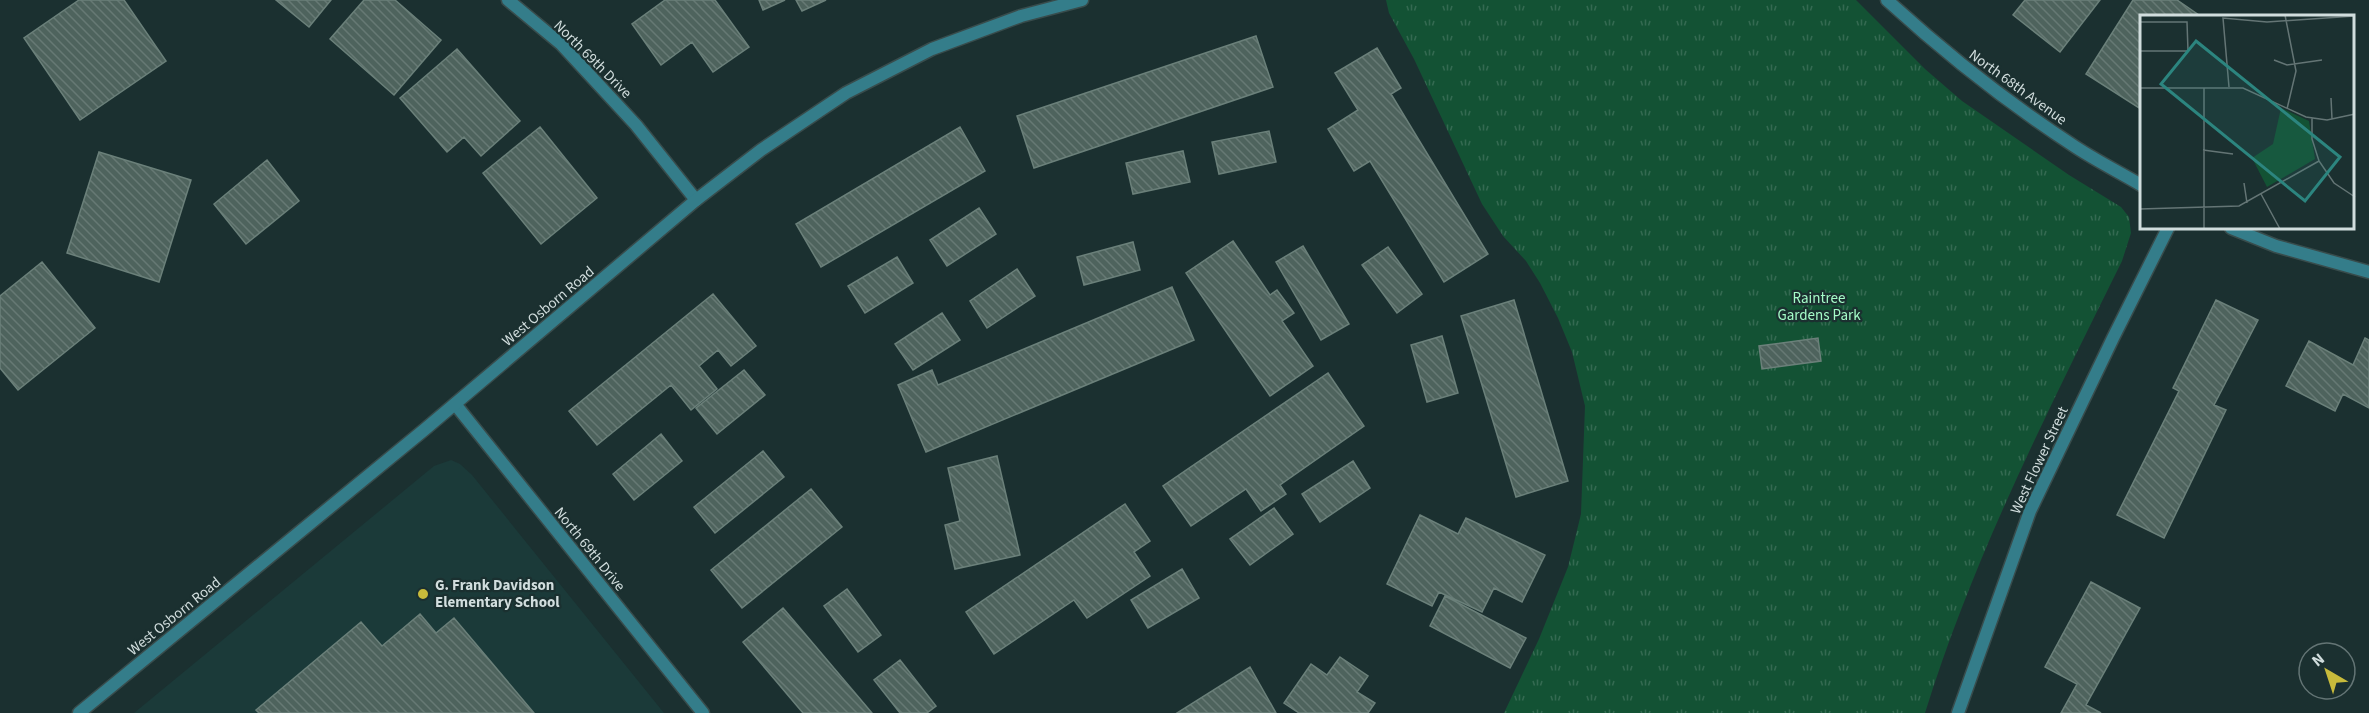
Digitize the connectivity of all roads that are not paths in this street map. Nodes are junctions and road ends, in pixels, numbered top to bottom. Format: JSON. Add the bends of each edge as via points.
{"nodes":[{"id":1,"x":508,"y":0,"type":"edge"},
{"id":2,"x":1082,"y":0,"type":"edge"},
{"id":3,"x":1887,"y":0,"type":"edge"},
{"id":4,"x":2140,"y":184,"type":"edge"},
{"id":5,"x":696,"y":200,"type":"junction"},
{"id":6,"x":2167,"y":230,"type":"edge"},
{"id":7,"x":2236,"y":230,"type":"edge"},
{"id":8,"x":2369,"y":273,"type":"edge"},
{"id":9,"x":455,"y":404,"type":"junction"},
{"id":10,"x":79,"y":713,"type":"edge"},
{"id":11,"x":703,"y":713,"type":"edge"},
{"id":12,"x":1958,"y":713,"type":"edge"}],
"edges":[{"from":1,"to":5,"type":"street","name":"North 69th Drive","via":[[561,44],[636,125]]},
{"from":2,"to":5,"type":"street","name":"West Osborn Road","via":[[1021,16],[932,49],[846,93]]},
{"from":3,"to":4,"type":"street","name":"North 68th Avenue","via":[[1933,43],[1989,85],[2074,146]]},
{"from":5,"to":9,"type":"street","name":"West Osborn Road"},
{"from":6,"to":12,"type":"street","name":"West Flower Street","via":[[2030,511]]},
{"from":7,"to":8,"type":"street"},
{"from":9,"to":10,"type":"street","name":"West Osborn Road"},
{"from":9,"to":11,"type":"street","name":"North 69th Drive"}]}
